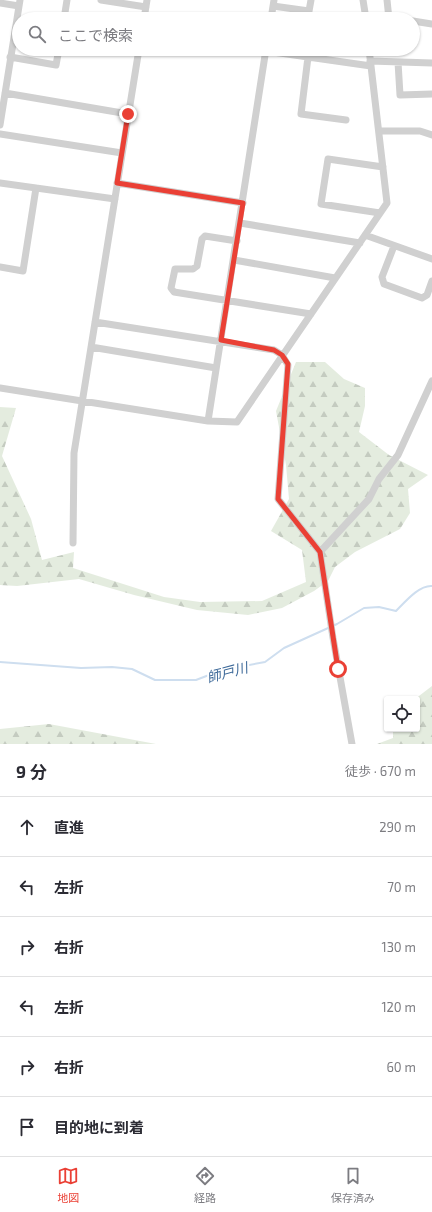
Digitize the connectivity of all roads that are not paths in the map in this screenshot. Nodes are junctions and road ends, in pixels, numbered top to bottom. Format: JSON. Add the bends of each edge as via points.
{"nodes":[{"id":1,"x":67,"y":0,"type":"edge"},
{"id":2,"x":100,"y":0,"type":"edge"},
{"id":3,"x":311,"y":0,"type":"edge"},
{"id":4,"x":363,"y":0,"type":"edge"},
{"id":5,"x":387,"y":0,"type":"edge"},
{"id":6,"x":19,"y":3,"type":"edge"},
{"id":7,"x":273,"y":3,"type":"edge"},
{"id":8,"x":0,"y":4,"type":"edge"},
{"id":9,"x":147,"y":4,"type":"edge"},
{"id":10,"x":65,"y":12,"type":"edge"},
{"id":11,"x":365,"y":12,"type":"edge"},
{"id":12,"x":388,"y":12,"type":"edge"},
{"id":13,"x":420,"y":22,"type":"edge"},
{"id":14,"x":432,"y":24,"type":"edge"},
{"id":15,"x":12,"y":45,"type":"edge"},
{"id":16,"x":58,"y":56,"type":"edge"},
{"id":17,"x":138,"y":56,"type":"edge"},
{"id":18,"x":265,"y":56,"type":"edge"},
{"id":19,"x":302,"y":56,"type":"edge"},
{"id":20,"x":370,"y":56,"type":"edge"},
{"id":21,"x":10,"y":57,"type":"junction"},
{"id":22,"x":308,"y":57,"type":"junction"},
{"id":23,"x":398,"y":62,"type":"junction"},
{"id":24,"x":432,"y":63,"type":"edge"},
{"id":25,"x":371,"y":64,"type":"junction"},
{"id":26,"x":5,"y":93,"type":"junction"},
{"id":27,"x":432,"y":94,"type":"edge"},
{"id":28,"x":128,"y":114,"type":"junction"},
{"id":29,"x":346,"y":120,"type":"dead end"},
{"id":30,"x":0,"y":125,"type":"edge"},
{"id":31,"x":378,"y":131,"type":"junction"},
{"id":32,"x":0,"y":134,"type":"edge"},
{"id":33,"x":432,"y":135,"type":"edge"},
{"id":34,"x":122,"y":153,"type":"junction"},
{"id":35,"x":383,"y":167,"type":"junction"},
{"id":36,"x":0,"y":183,"type":"edge"},
{"id":37,"x":117,"y":183,"type":"junction"},
{"id":38,"x":36,"y":188,"type":"junction"},
{"id":39,"x":115,"y":199,"type":"junction"},
{"id":40,"x":243,"y":203,"type":"junction"},
{"id":41,"x":380,"y":213,"type":"junction"},
{"id":42,"x":240,"y":223,"type":"junction"},
{"id":43,"x":365,"y":235,"type":"junction"},
{"id":44,"x":237,"y":241,"type":"junction"},
{"id":45,"x":360,"y":243,"type":"junction"},
{"id":46,"x":394,"y":246,"type":"junction"},
{"id":47,"x":432,"y":259,"type":"edge"},
{"id":48,"x":234,"y":260,"type":"junction"},
{"id":49,"x":0,"y":267,"type":"edge"},
{"id":50,"x":335,"y":278,"type":"junction"},
{"id":51,"x":432,"y":281,"type":"edge"},
{"id":52,"x":227,"y":301,"type":"junction"},
{"id":53,"x":311,"y":314,"type":"junction"},
{"id":54,"x":95,"y":322,"type":"junction"},
{"id":55,"x":221,"y":340,"type":"junction"},
{"id":56,"x":92,"y":347,"type":"junction"},
{"id":57,"x":282,"y":355,"type":"junction"},
{"id":58,"x":216,"y":368,"type":"junction"},
{"id":59,"x":432,"y":382,"type":"edge"},
{"id":60,"x":0,"y":388,"type":"edge"},
{"id":61,"x":83,"y":400,"type":"junction"},
{"id":62,"x":208,"y":421,"type":"junction"},
{"id":63,"x":73,"y":543,"type":"dead end"},
{"id":64,"x":320,"y":552,"type":"junction"},
{"id":65,"x":352,"y":744,"type":"edge"}],
"edges":[{"from":1,"to":10,"type":"street"},
{"from":2,"to":9,"type":"street"},
{"from":3,"to":7,"type":"street","via":[[309,11]]},
{"from":4,"to":11,"type":"street"},
{"from":5,"to":12,"type":"street"},
{"from":6,"to":8,"type":"street"},
{"from":13,"to":14,"type":"street"},
{"from":15,"to":21,"type":"street"},
{"from":16,"to":21,"type":"street","via":[[56,65]]},
{"from":17,"to":28,"type":"street"},
{"from":18,"to":40,"type":"street"},
{"from":19,"to":22,"type":"street"},
{"from":20,"to":25,"type":"street"},
{"from":21,"to":26,"type":"street"},
{"from":22,"to":25,"type":"street"},
{"from":22,"to":29,"type":"street","via":[[301,114]]},
{"from":23,"to":24,"type":"street"},
{"from":23,"to":25,"type":"street"},
{"from":23,"to":27,"type":"street","via":[[400,95]]},
{"from":25,"to":31,"type":"street"},
{"from":26,"to":28,"type":"street"},
{"from":26,"to":30,"type":"street"},
{"from":28,"to":34,"type":"street"},
{"from":31,"to":33,"type":"street","via":[[420,131]]},
{"from":31,"to":35,"type":"street"},
{"from":32,"to":34,"type":"street"},
{"from":34,"to":37,"type":"street"},
{"from":35,"to":41,"type":"street","via":[[387,203]]},
{"from":35,"to":41,"type":"street","via":[[328,159],[321,204]]},
{"from":36,"to":38,"type":"street"},
{"from":37,"to":39,"type":"street"},
{"from":37,"to":40,"type":"street"},
{"from":38,"to":39,"type":"street"},
{"from":38,"to":49,"type":"street","via":[[23,271]]},
{"from":39,"to":54,"type":"street"},
{"from":40,"to":42,"type":"street"},
{"from":41,"to":43,"type":"street"},
{"from":42,"to":44,"type":"street"},
{"from":42,"to":45,"type":"street"},
{"from":43,"to":45,"type":"street"},
{"from":43,"to":46,"type":"street"},
{"from":44,"to":48,"type":"street"},
{"from":44,"to":52,"type":"street","via":[[206,236],[202,239],[197,266],[192,269],[175,269],[171,288],[174,292]]},
{"from":45,"to":50,"type":"street"},
{"from":46,"to":47,"type":"street"},
{"from":46,"to":51,"type":"street","via":[[382,277],[384,284],[422,298]]},
{"from":48,"to":50,"type":"street"},
{"from":48,"to":52,"type":"street"},
{"from":50,"to":53,"type":"street"},
{"from":52,"to":53,"type":"street"},
{"from":52,"to":55,"type":"street"},
{"from":53,"to":57,"type":"street"},
{"from":54,"to":55,"type":"street"},
{"from":54,"to":56,"type":"street"},
{"from":55,"to":57,"type":"street","via":[[274,350]]},
{"from":55,"to":58,"type":"street"},
{"from":56,"to":58,"type":"street"},
{"from":56,"to":61,"type":"street"},
{"from":57,"to":62,"type":"street","via":[[237,422]]},
{"from":57,"to":64,"type":"street","via":[[288,364],[278,499]]},
{"from":58,"to":62,"type":"street"},
{"from":59,"to":64,"type":"street","via":[[398,455],[379,479],[369,498]]},
{"from":60,"to":61,"type":"street"},
{"from":61,"to":62,"type":"street"},
{"from":61,"to":63,"type":"street","via":[[74,453]]},
{"from":64,"to":65,"type":"street"}]}
